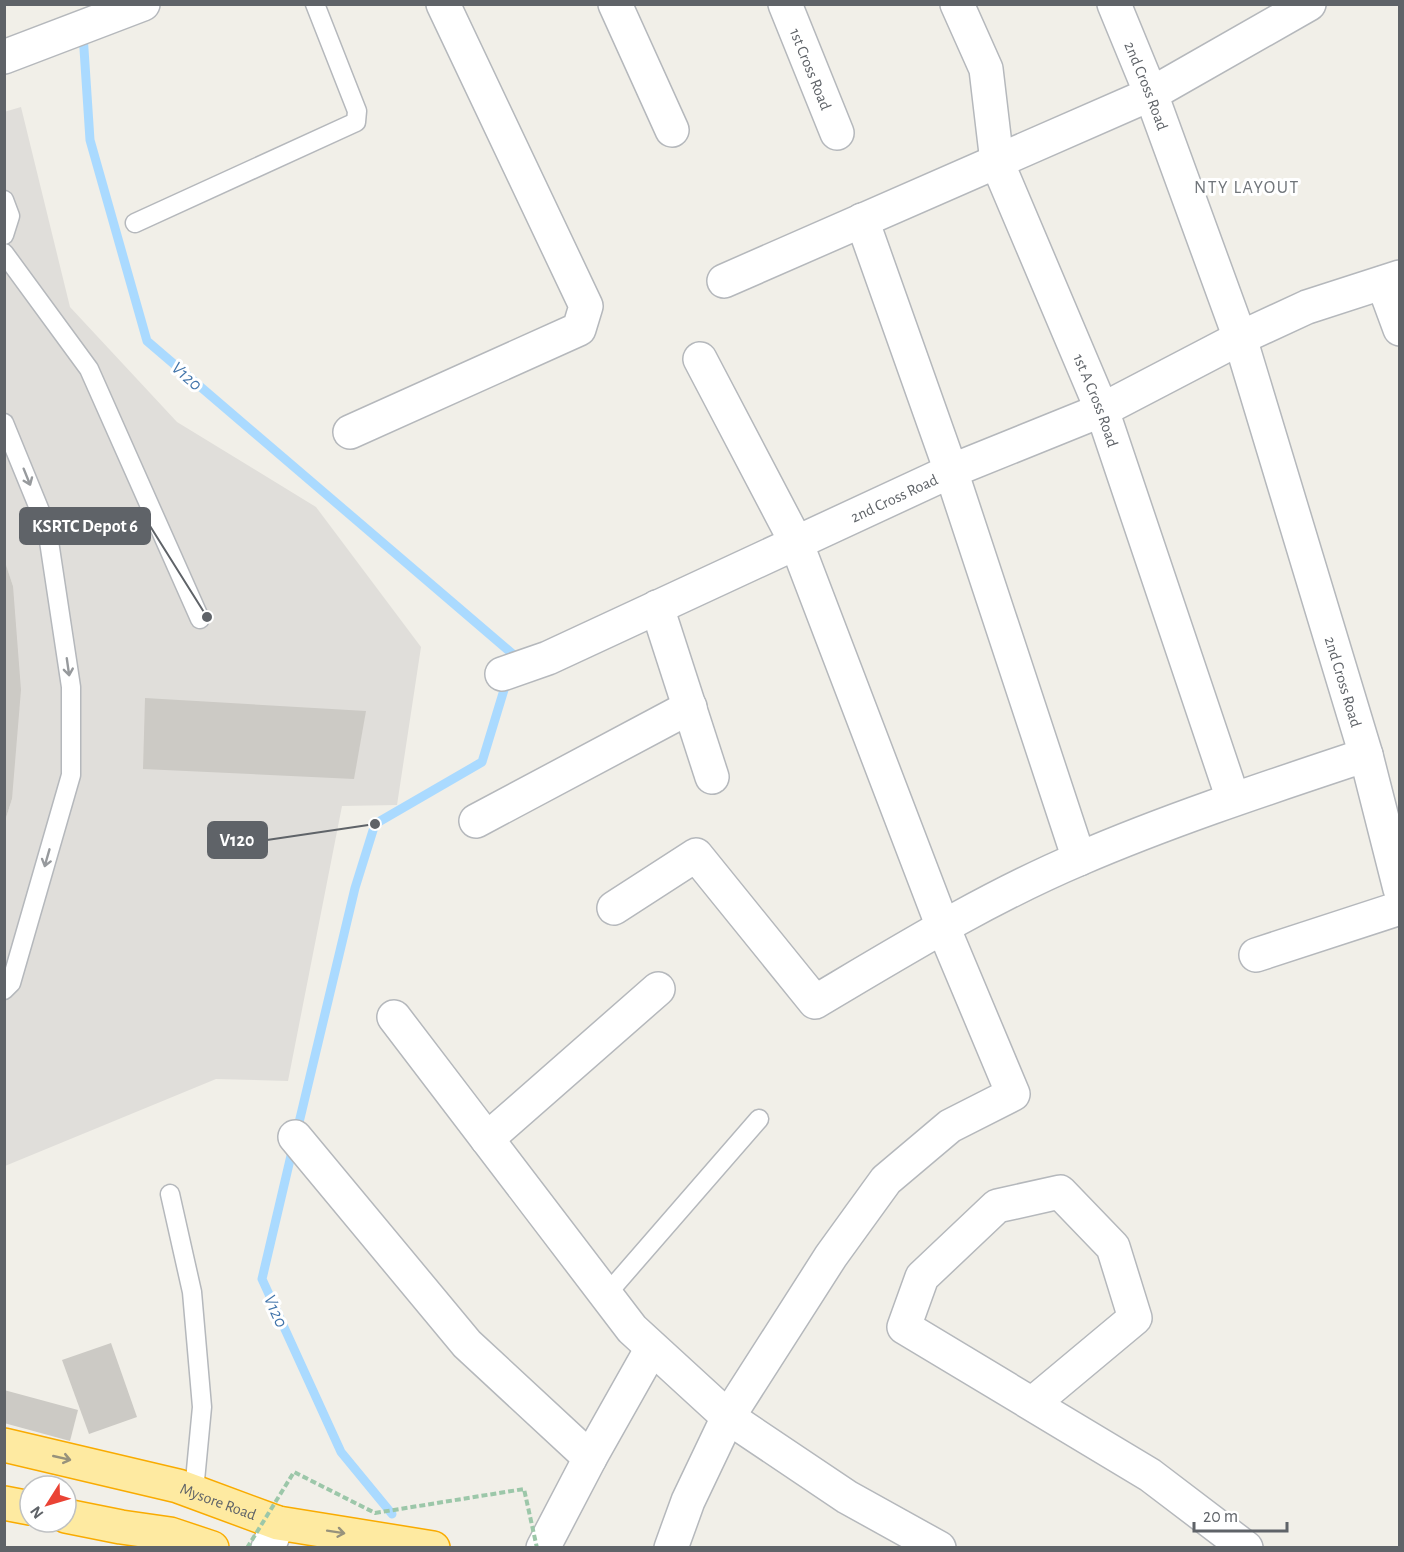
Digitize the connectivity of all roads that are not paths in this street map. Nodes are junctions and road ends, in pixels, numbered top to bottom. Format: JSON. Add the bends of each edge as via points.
{"nodes":[{"id":1,"x":143,"y":4,"type":"edge"},
{"id":2,"x":315,"y":4,"type":"edge"},
{"id":3,"x":443,"y":4,"type":"edge"},
{"id":4,"x":615,"y":4,"type":"edge"},
{"id":5,"x":785,"y":4,"type":"edge"},
{"id":6,"x":957,"y":4,"type":"edge"},
{"id":7,"x":1114,"y":4,"type":"edge"},
{"id":8,"x":1309,"y":4,"type":"edge"},
{"id":9,"x":4,"y":57,"type":"edge"},
{"id":10,"x":1151,"y":94,"type":"junction"},
{"id":11,"x":672,"y":130,"type":"dead end"},
{"id":12,"x":837,"y":133,"type":"dead end"},
{"id":13,"x":997,"y":162,"type":"junction"},
{"id":14,"x":4,"y":200,"type":"edge"},
{"id":15,"x":862,"y":220,"type":"junction"},
{"id":16,"x":135,"y":223,"type":"dead end"},
{"id":17,"x":4,"y":235,"type":"edge"},
{"id":18,"x":4,"y":253,"type":"edge"},
{"id":19,"x":1391,"y":280,"type":"edge"},
{"id":20,"x":724,"y":281,"type":"dead end"},
{"id":21,"x":1400,"y":329,"type":"edge"},
{"id":22,"x":1240,"y":338,"type":"junction"},
{"id":23,"x":700,"y":359,"type":"dead end"},
{"id":24,"x":1102,"y":410,"type":"junction"},
{"id":25,"x":4,"y":423,"type":"edge"},
{"id":26,"x":350,"y":432,"type":"dead end"},
{"id":27,"x":951,"y":471,"type":"junction"},
{"id":28,"x":796,"y":542,"type":"junction"},
{"id":29,"x":657,"y":608,"type":"junction"},
{"id":30,"x":200,"y":620,"type":"dead end"},
{"id":31,"x":525,"y":666,"type":"dead end"},
{"id":32,"x":690,"y":707,"type":"junction"},
{"id":33,"x":1366,"y":755,"type":"junction"},
{"id":34,"x":712,"y":777,"type":"dead end"},
{"id":35,"x":1233,"y":800,"type":"junction"},
{"id":36,"x":476,"y":821,"type":"dead end"},
{"id":37,"x":1079,"y":859,"type":"junction"},
{"id":38,"x":1400,"y":889,"type":"edge"},
{"id":39,"x":614,"y":908,"type":"dead end"},
{"id":40,"x":1400,"y":908,"type":"edge"},
{"id":41,"x":944,"y":927,"type":"junction"},
{"id":42,"x":1256,"y":955,"type":"dead end"},
{"id":43,"x":658,"y":989,"type":"dead end"},
{"id":44,"x":4,"y":990,"type":"edge"},
{"id":45,"x":394,"y":1017,"type":"dead end"},
{"id":46,"x":759,"y":1119,"type":"dead end"},
{"id":47,"x":295,"y":1137,"type":"dead end"},
{"id":48,"x":487,"y":1139,"type":"junction"},
{"id":49,"x":170,"y":1194,"type":"dead end"},
{"id":50,"x":606,"y":1295,"type":"junction"},
{"id":51,"x":652,"y":1348,"type":"junction"},
{"id":52,"x":1032,"y":1404,"type":"junction"},
{"id":53,"x":728,"y":1417,"type":"junction"},
{"id":54,"x":4,"y":1445,"type":"edge"},
{"id":55,"x":590,"y":1458,"type":"junction"},
{"id":56,"x":194,"y":1491,"type":"junction"},
{"id":57,"x":78,"y":1518,"type":"edge"},
{"id":58,"x":121,"y":1527,"type":"junction"},
{"id":59,"x":273,"y":1535,"type":"edge"},
{"id":60,"x":146,"y":1548,"type":"edge"},
{"id":61,"x":212,"y":1548,"type":"edge"},
{"id":62,"x":433,"y":1548,"type":"edge"},
{"id":63,"x":543,"y":1548,"type":"edge"},
{"id":64,"x":671,"y":1548,"type":"edge"},
{"id":65,"x":939,"y":1548,"type":"edge"},
{"id":66,"x":1246,"y":1548,"type":"edge"}],
"edges":[{"from":1,"to":9,"type":"street"},
{"from":2,"to":16,"type":"lane","via":[[357,111],[356,122]]},
{"from":3,"to":26,"type":"street","via":[[586,306],[579,329]]},
{"from":4,"to":11,"type":"street"},
{"from":5,"to":12,"type":"street","name":"1st Cross Road"},
{"from":6,"to":13,"type":"street","name":"1st A Cross Road","via":[[986,69]]},
{"from":7,"to":10,"type":"street","name":"2nd Cross Road"},
{"from":8,"to":10,"type":"street"},
{"from":10,"to":13,"type":"street"},
{"from":10,"to":22,"type":"street","name":"2nd Cross Road"},
{"from":13,"to":15,"type":"street"},
{"from":13,"to":24,"type":"street","name":"1st A Cross Road"},
{"from":14,"to":17,"type":"lane","via":[[10,216]]},
{"from":15,"to":20,"type":"street"},
{"from":15,"to":27,"type":"street"},
{"from":18,"to":30,"type":"lane","via":[[89,369]]},
{"from":19,"to":21,"type":"street"},
{"from":19,"to":22,"type":"street","name":"2nd Cross Road","via":[[1307,307]]},
{"from":22,"to":24,"type":"street","name":"2nd Cross Road"},
{"from":22,"to":33,"type":"street","name":"2nd Cross Road"},
{"from":23,"to":28,"type":"street"},
{"from":24,"to":27,"type":"street","name":"2nd Cross Road"},
{"from":24,"to":35,"type":"street","name":"1st A Cross Road"},
{"from":25,"to":44,"type":"lane","one_way":true,"via":[[47,528],[71,687],[71,775],[11,983]]},
{"from":27,"to":28,"type":"street","name":"2nd Cross Road"},
{"from":27,"to":37,"type":"street"},
{"from":28,"to":29,"type":"street","name":"2nd Cross Road"},
{"from":28,"to":41,"type":"street"},
{"from":29,"to":31,"type":"street","name":"2nd Cross Road"},
{"from":29,"to":32,"type":"street"},
{"from":32,"to":34,"type":"street"},
{"from":32,"to":36,"type":"street"},
{"from":33,"to":35,"type":"street"},
{"from":33,"to":38,"type":"street","name":"2nd Cross Road"},
{"from":35,"to":37,"type":"street"},
{"from":37,"to":41,"type":"street"},
{"from":39,"to":41,"type":"street","via":[[696,855],[815,1002]]},
{"from":40,"to":42,"type":"street"},
{"from":41,"to":53,"type":"street","via":[[1013,1094],[950,1126],[886,1180],[831,1256]]},
{"from":43,"to":48,"type":"street"},
{"from":45,"to":48,"type":"street"},
{"from":46,"to":50,"type":"lane"},
{"from":47,"to":55,"type":"street","via":[[467,1344]]},
{"from":48,"to":50,"type":"street"},
{"from":49,"to":56,"type":"lane","via":[[192,1292],[202,1407]]},
{"from":50,"to":51,"type":"street"},
{"from":51,"to":53,"type":"street"},
{"from":51,"to":55,"type":"street"},
{"from":52,"to":52,"type":"street","via":[[904,1327],[922,1277],[997,1206],[1060,1192],[1113,1247],[1135,1318]]},
{"from":52,"to":66,"type":"street","via":[[1150,1475]]},
{"from":53,"to":64,"type":"street","via":[[688,1501]]},
{"from":53,"to":65,"type":"street","via":[[848,1497]]},
{"from":54,"to":56,"type":"highway","name":"Mysore Road","one_way":true},
{"from":55,"to":63,"type":"street"},
{"from":56,"to":59,"type":"highway","name":"Mysore Road"},
{"from":57,"to":58,"type":"highway"},
{"from":58,"to":60,"type":"street"},
{"from":58,"to":61,"type":"highway","via":[[170,1534]]},
{"from":59,"to":62,"type":"highway","name":"Mysore Road","one_way":true}]}
